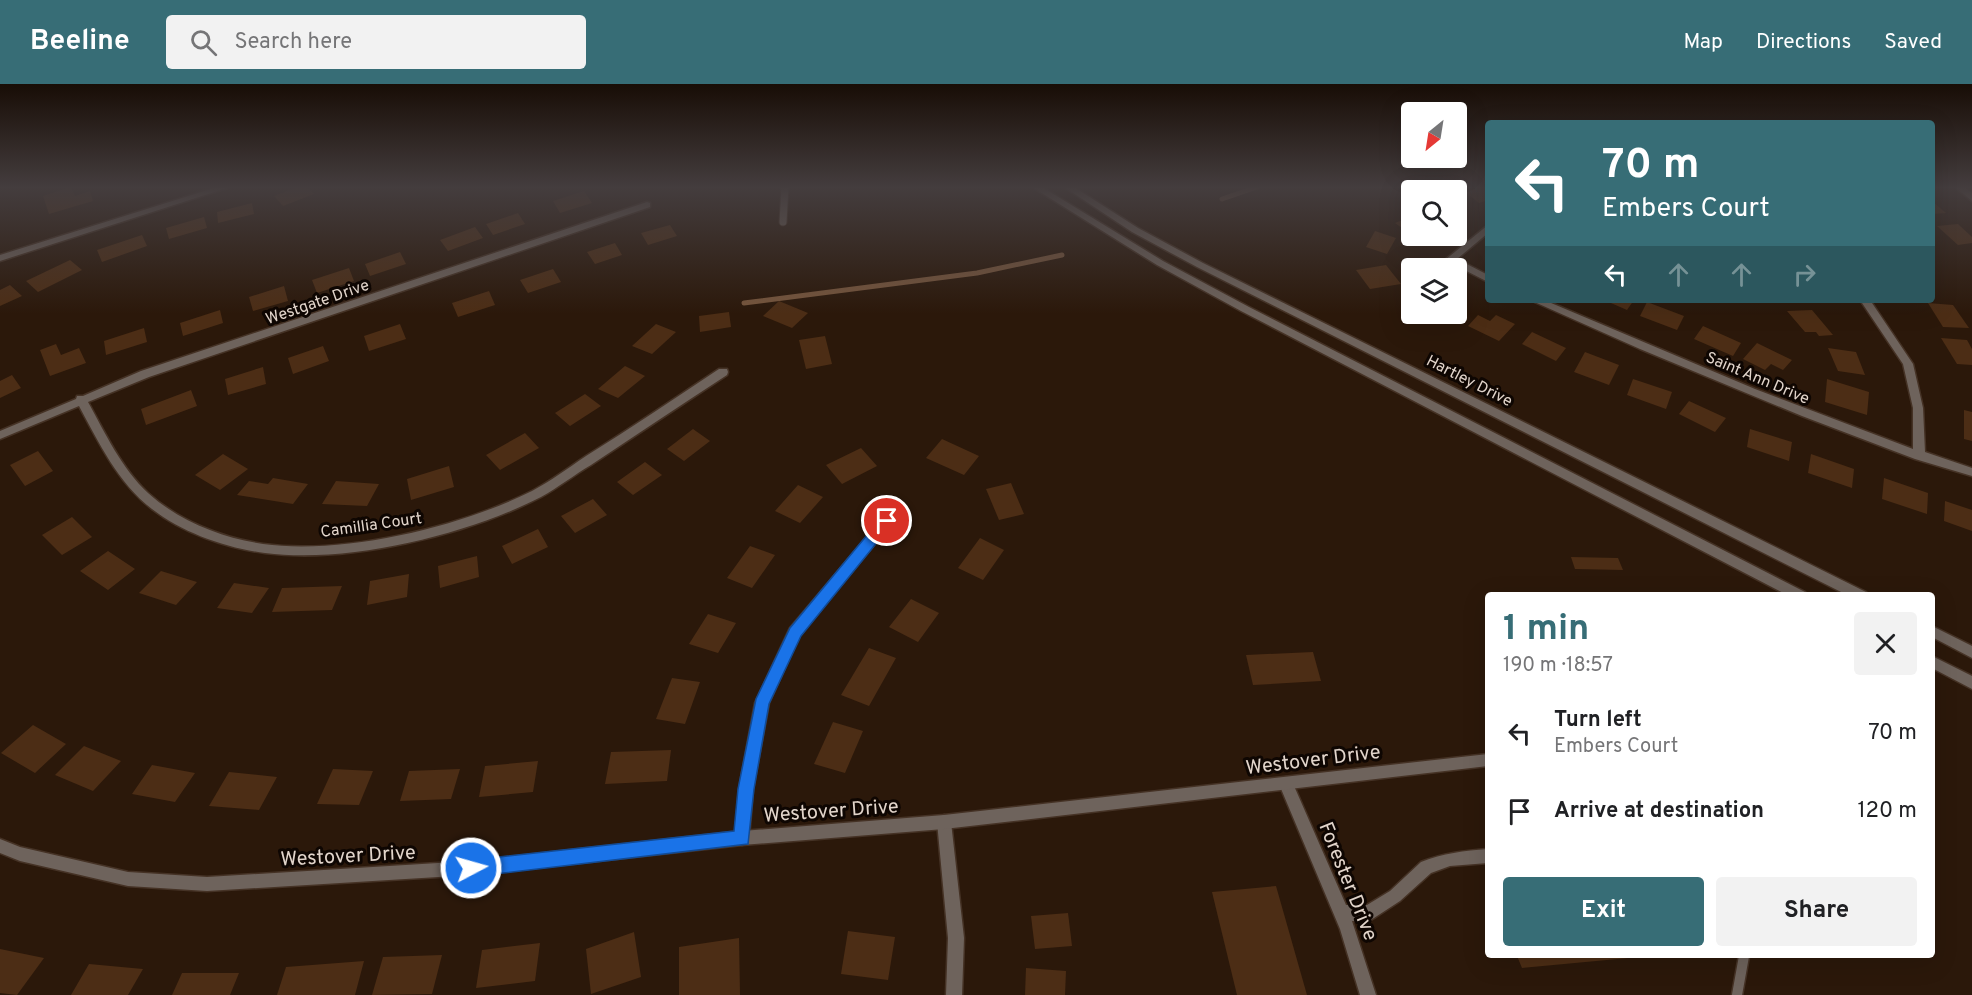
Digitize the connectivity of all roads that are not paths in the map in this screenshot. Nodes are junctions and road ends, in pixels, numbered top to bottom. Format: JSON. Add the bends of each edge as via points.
{"nodes":[{"id":1,"x":89,"y":230,"type":"edge"},
{"id":2,"x":574,"y":230,"type":"edge"},
{"id":3,"x":1105,"y":230,"type":"edge"},
{"id":4,"x":1134,"y":230,"type":"edge"},
{"id":5,"x":1485,"y":231,"type":"edge"},
{"id":6,"x":0,"y":245,"type":"edge"},
{"id":7,"x":4,"y":256,"type":"edge"},
{"id":8,"x":1485,"y":278,"type":"edge"},
{"id":9,"x":1542,"y":303,"type":"edge"},
{"id":10,"x":1867,"y":303,"type":"edge"},
{"id":11,"x":723,"y":372,"type":"dead end"},
{"id":12,"x":81,"y":399,"type":"junction"},
{"id":13,"x":0,"y":435,"type":"edge"},
{"id":14,"x":1919,"y":456,"type":"junction"},
{"id":15,"x":1972,"y":472,"type":"edge"},
{"id":16,"x":887,"y":521,"type":"dead end"},
{"id":17,"x":1793,"y":592,"type":"edge"},
{"id":18,"x":1854,"y":592,"type":"edge"},
{"id":19,"x":1935,"y":633,"type":"edge"},
{"id":20,"x":1972,"y":652,"type":"edge"},
{"id":21,"x":1935,"y":664,"type":"edge"},
{"id":22,"x":1972,"y":683,"type":"edge"},
{"id":23,"x":1485,"y":760,"type":"edge"},
{"id":24,"x":1286,"y":784,"type":"junction"},
{"id":25,"x":944,"y":822,"type":"junction"},
{"id":26,"x":742,"y":838,"type":"junction"},
{"id":27,"x":0,"y":846,"type":"edge"},
{"id":28,"x":1485,"y":856,"type":"edge"},
{"id":29,"x":1341,"y":913,"type":"junction"},
{"id":30,"x":1744,"y":958,"type":"edge"},
{"id":31,"x":954,"y":995,"type":"edge"},
{"id":32,"x":1368,"y":995,"type":"edge"},
{"id":33,"x":1737,"y":995,"type":"edge"}],
"edges":[{"from":1,"to":7,"type":"street"},
{"from":2,"to":12,"type":"street","name":"Westgate Drive"},
{"from":3,"to":17,"type":"street","via":[[1226,299]]},
{"from":4,"to":18,"type":"street","name":"Hartley Drive","via":[[1200,266]]},
{"from":5,"to":8,"type":"street","via":[[1450,260]]},
{"from":6,"to":7,"type":"street"},
{"from":9,"to":14,"type":"street","name":"Saint Ann Drive","via":[[1778,404]]},
{"from":10,"to":14,"type":"street","via":[[1908,364],[1918,408]]},
{"from":11,"to":12,"type":"street","name":"Camillia Court","via":[[537,494],[412,537],[279,550],[205,533],[171,516],[142,494],[106,445]]},
{"from":12,"to":13,"type":"street","name":"Westgate Drive"},
{"from":14,"to":15,"type":"street","name":"Saint Ann Drive"},
{"from":16,"to":26,"type":"street","via":[[795,632],[762,704],[746,789]]},
{"from":19,"to":20,"type":"street"},
{"from":21,"to":22,"type":"street"},
{"from":23,"to":24,"type":"street","name":"Westover Drive"},
{"from":24,"to":25,"type":"street","name":"Westover Drive"},
{"from":24,"to":29,"type":"street","name":"Forester Drive"},
{"from":25,"to":26,"type":"street","name":"Westover Drive"},
{"from":25,"to":31,"type":"street","via":[[956,938]]},
{"from":26,"to":27,"type":"street","name":"Westover Drive","via":[[471,868],[207,884],[128,879]]},
{"from":28,"to":29,"type":"street","via":[[1450,859],[1426,867],[1395,896],[1369,913]]},
{"from":29,"to":32,"type":"street","name":"Forester Drive"},
{"from":30,"to":33,"type":"lane"}]}
